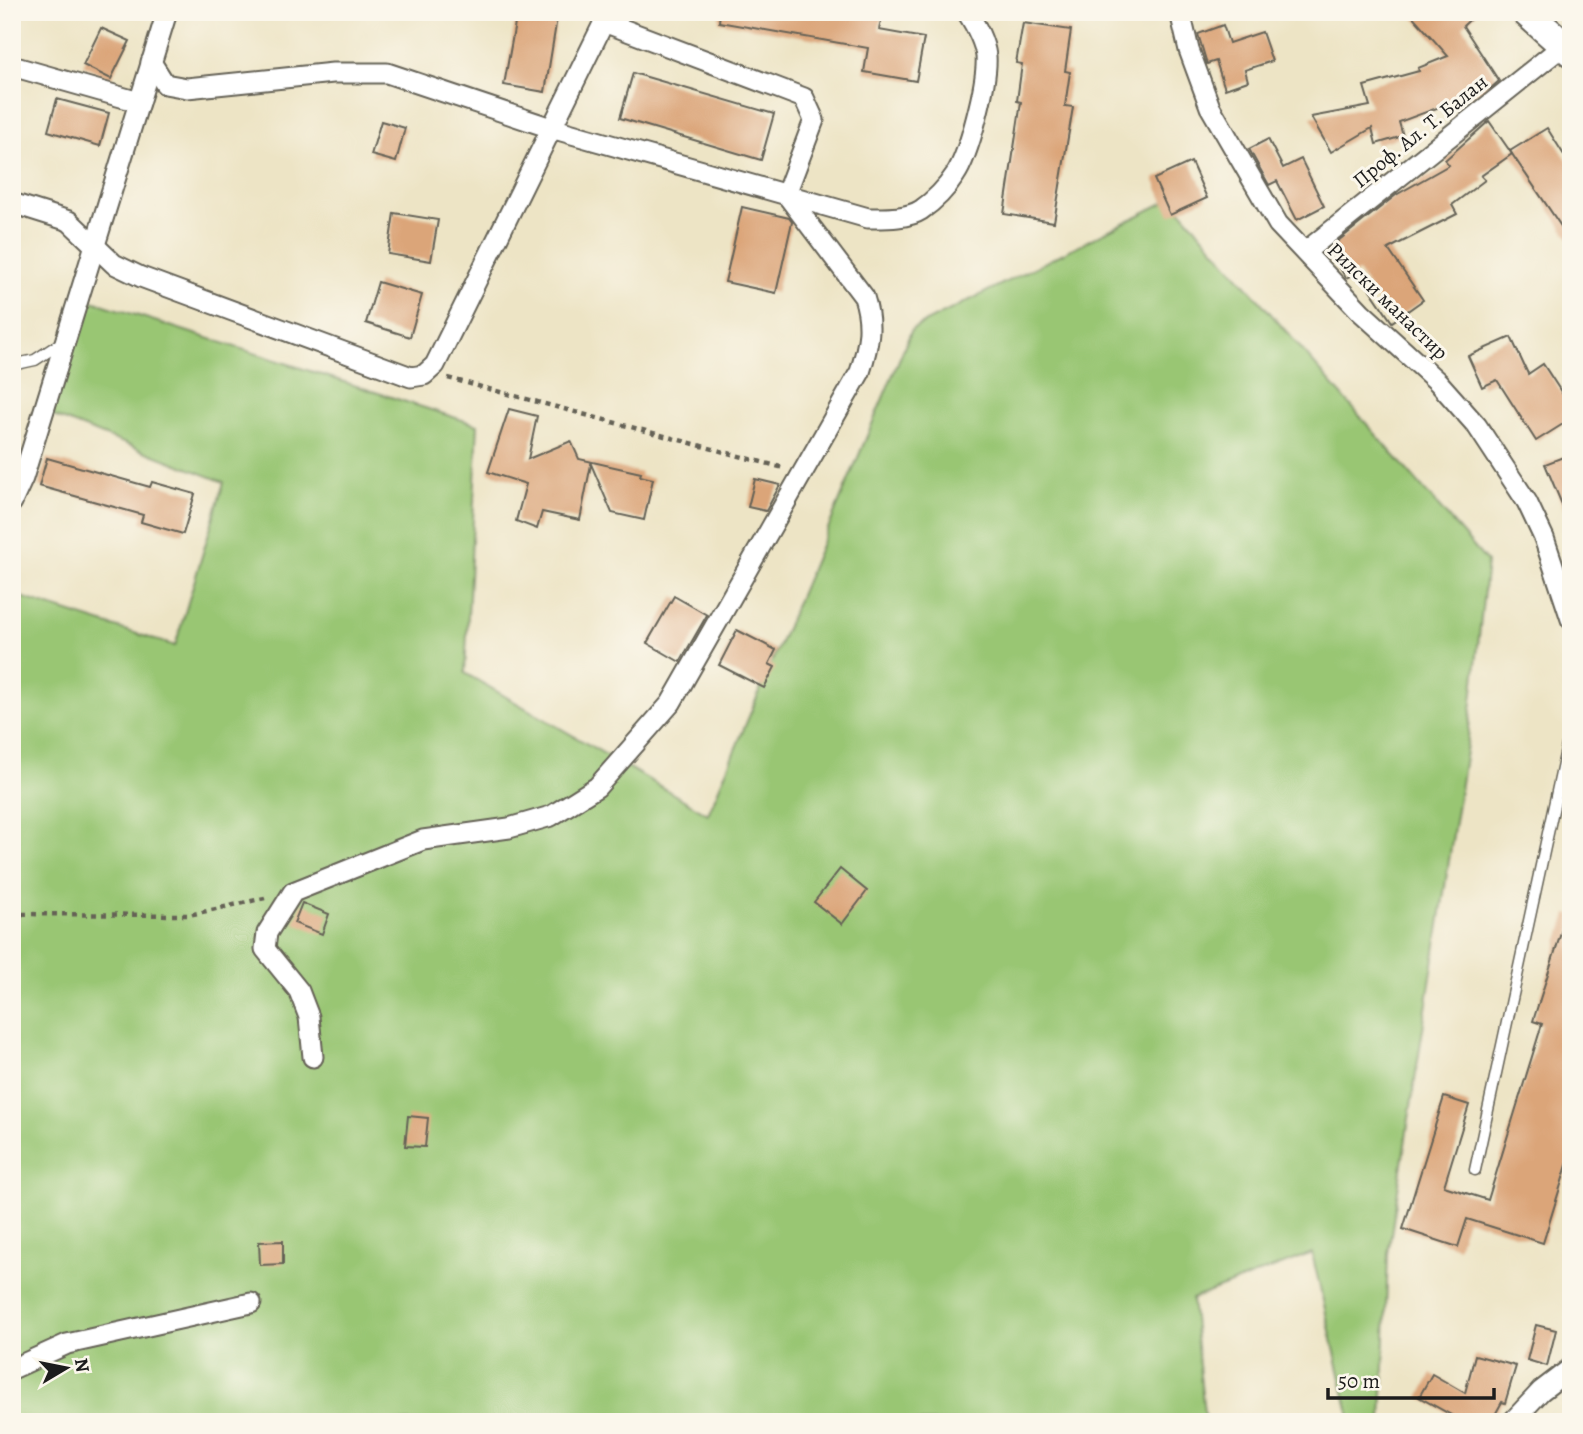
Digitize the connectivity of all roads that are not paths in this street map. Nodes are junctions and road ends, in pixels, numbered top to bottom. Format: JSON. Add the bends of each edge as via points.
{"nodes":[{"id":1,"x":167,"y":12,"type":"edge"},
{"id":2,"x":967,"y":12,"type":"edge"},
{"id":3,"x":1180,"y":12,"type":"edge"},
{"id":4,"x":1527,"y":12,"type":"edge"},
{"id":5,"x":607,"y":17,"type":"edge"},
{"id":6,"x":1567,"y":48,"type":"edge"},
{"id":7,"x":151,"y":62,"type":"junction"},
{"id":8,"x":12,"y":66,"type":"edge"},
{"id":9,"x":139,"y":102,"type":"junction"},
{"id":10,"x":551,"y":128,"type":"junction"},
{"id":11,"x":786,"y":194,"type":"junction"},
{"id":12,"x":12,"y":203,"type":"edge"},
{"id":13,"x":96,"y":247,"type":"junction"},
{"id":14,"x":1305,"y":252,"type":"junction"},
{"id":15,"x":64,"y":341,"type":"junction"},
{"id":16,"x":12,"y":365,"type":"edge"},
{"id":17,"x":12,"y":502,"type":"edge"},
{"id":18,"x":1567,"y":589,"type":"edge"},
{"id":19,"x":1571,"y":619,"type":"edge"},
{"id":20,"x":1571,"y":727,"type":"edge"},
{"id":21,"x":313,"y":1057,"type":"dead end"},
{"id":22,"x":1475,"y":1170,"type":"dead end"},
{"id":23,"x":251,"y":1303,"type":"dead end"},
{"id":24,"x":12,"y":1368,"type":"edge"},
{"id":25,"x":1571,"y":1368,"type":"edge"},
{"id":26,"x":1512,"y":1422,"type":"edge"}],
"edges":[{"from":1,"to":7,"type":"street"},
{"from":2,"to":11,"type":"street","via":[[986,55],[985,87],[957,173],[939,195],[919,211],[868,218]]},
{"from":3,"to":14,"type":"street","name":"Рилски манастир","via":[[1210,107],[1278,223]]},
{"from":4,"to":6,"type":"street"},
{"from":5,"to":10,"type":"street"},
{"from":5,"to":11,"type":"street","via":[[804,98],[814,120]]},
{"from":6,"to":14,"type":"street","name":"Проф. Ал. Т. Балан"},
{"from":7,"to":9,"type":"street"},
{"from":7,"to":10,"type":"street","via":[[165,84],[187,88],[333,73],[387,73]]},
{"from":8,"to":9,"type":"street"},
{"from":9,"to":13,"type":"street"},
{"from":10,"to":11,"type":"street"},
{"from":10,"to":13,"type":"street","via":[[435,365],[424,375],[411,377],[141,277],[114,264]]},
{"from":11,"to":21,"type":"street","via":[[864,297],[871,340],[860,372],[671,703],[597,787],[551,816],[509,828],[423,840],[293,892],[267,933],[265,949],[299,991],[309,1017]]},
{"from":12,"to":13,"type":"street","via":[[69,221]]},
{"from":13,"to":15,"type":"street"},
{"from":14,"to":18,"type":"street","name":"Рилски манастир","via":[[1477,426],[1509,469]]},
{"from":15,"to":16,"type":"lane","via":[[35,359]]},
{"from":15,"to":17,"type":"street"},
{"from":18,"to":19,"type":"street","name":"Рилски манастир"},
{"from":20,"to":22,"type":"lane"},
{"from":23,"to":24,"type":"street","via":[[67,1343]]},
{"from":25,"to":26,"type":"street"}]}
